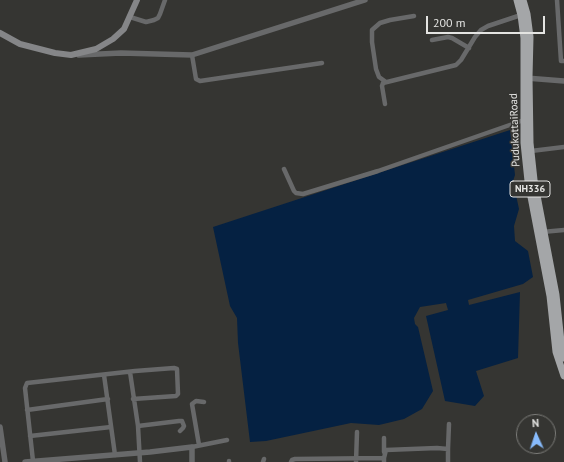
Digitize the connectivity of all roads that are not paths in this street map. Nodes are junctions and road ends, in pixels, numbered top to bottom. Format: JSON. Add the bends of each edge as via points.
{"nodes":[{"id":1,"x":137,"y":0,"type":"edge"},
{"id":2,"x":165,"y":0,"type":"edge"},
{"id":3,"x":365,"y":0,"type":"edge"},
{"id":4,"x":517,"y":0,"type":"edge"},
{"id":5,"x":523,"y":0,"type":"edge"},
{"id":6,"x":557,"y":0,"type":"edge"},
{"id":7,"x":521,"y":15,"type":"junction"},
{"id":8,"x":414,"y":16,"type":"dead end"},
{"id":9,"x":130,"y":17,"type":"junction"},
{"id":10,"x":0,"y":33,"type":"edge"},
{"id":11,"x":432,"y":40,"type":"dead end"},
{"id":12,"x":469,"y":48,"type":"junction"},
{"id":13,"x":71,"y":55,"type":"junction"},
{"id":14,"x":192,"y":55,"type":"junction"},
{"id":15,"x":564,"y":61,"type":"edge"},
{"id":16,"x":322,"y":63,"type":"dead end"},
{"id":17,"x":526,"y":78,"type":"junction"},
{"id":18,"x":564,"y":81,"type":"edge"},
{"id":19,"x":386,"y":82,"type":"junction"},
{"id":20,"x":385,"y":104,"type":"dead end"},
{"id":21,"x":526,"y":122,"type":"junction"},
{"id":22,"x":564,"y":147,"type":"edge"},
{"id":23,"x":531,"y":151,"type":"junction"},
{"id":24,"x":284,"y":169,"type":"dead end"},
{"id":25,"x":564,"y":230,"type":"edge"},
{"id":26,"x":541,"y":232,"type":"junction"},
{"id":27,"x":564,"y":358,"type":"edge"},
{"id":28,"x":130,"y":372,"type":"junction"},
{"id":29,"x":104,"y":375,"type":"junction"},
{"id":30,"x":564,"y":376,"type":"edge"},
{"id":31,"x":108,"y":399,"type":"junction"},
{"id":32,"x":133,"y":399,"type":"junction"},
{"id":33,"x":204,"y":402,"type":"dead end"},
{"id":34,"x":27,"y":410,"type":"junction"},
{"id":35,"x":449,"y":424,"type":"dead end"},
{"id":36,"x":138,"y":426,"type":"junction"},
{"id":37,"x":0,"y":427,"type":"edge"},
{"id":38,"x":111,"y":427,"type":"junction"},
{"id":39,"x":180,"y":431,"type":"dead end"},
{"id":40,"x":357,"y":432,"type":"dead end"},
{"id":41,"x":30,"y":436,"type":"junction"},
{"id":42,"x":384,"y":438,"type":"dead end"},
{"id":43,"x":227,"y":440,"type":"dead end"},
{"id":44,"x":199,"y":445,"type":"junction"},
{"id":45,"x":192,"y":447,"type":"junction"},
{"id":46,"x":448,"y":449,"type":"junction"},
{"id":47,"x":384,"y":452,"type":"junction"},
{"id":48,"x":140,"y":453,"type":"junction"},
{"id":49,"x":115,"y":455,"type":"junction"},
{"id":50,"x":326,"y":460,"type":"edge"},
{"id":51,"x":356,"y":460,"type":"edge"},
{"id":52,"x":384,"y":460,"type":"edge"},
{"id":53,"x":33,"y":461,"type":"junction"},
{"id":54,"x":5,"y":462,"type":"edge"},
{"id":55,"x":25,"y":462,"type":"edge"},
{"id":56,"x":140,"y":462,"type":"edge"},
{"id":57,"x":192,"y":462,"type":"edge"},
{"id":58,"x":291,"y":462,"type":"edge"},
{"id":59,"x":448,"y":462,"type":"edge"}],
"edges":[{"from":1,"to":9,"type":"main road"},
{"from":2,"to":9,"type":"street","via":[[158,18],[154,20],[146,22]]},
{"from":3,"to":14,"type":"street"},
{"from":4,"to":7,"type":"highway","name":"PudukottaiRoad","number":"NH336"},
{"from":5,"to":17,"type":"highway","number":"NH336","via":[[530,37]]},
{"from":6,"to":15,"type":"street","via":[[561,60]]},
{"from":7,"to":12,"type":"street","via":[[481,30]]},
{"from":7,"to":17,"type":"highway","name":"PudukottaiRoad","number":"NH336"},
{"from":8,"to":19,"type":"street","via":[[380,23],[372,30],[376,69],[379,77]]},
{"from":9,"to":13,"type":"main road","via":[[124,29],[113,39],[96,49]]},
{"from":10,"to":13,"type":"main road","via":[[20,44]]},
{"from":11,"to":12,"type":"street","via":[[448,37]]},
{"from":12,"to":19,"type":"street","via":[[456,65]]},
{"from":13,"to":14,"type":"street"},
{"from":14,"to":16,"type":"street","via":[[196,79],[200,81]]},
{"from":17,"to":18,"type":"street"},
{"from":17,"to":21,"type":"highway","number":"NH336"},
{"from":19,"to":20,"type":"street","via":[[382,86]]},
{"from":21,"to":23,"type":"highway","number":"NH336"},
{"from":21,"to":24,"type":"street","via":[[303,194],[294,191]]},
{"from":21,"to":26,"type":"highway","name":"PudukottaiRoad","number":"NH336","via":[[524,143],[528,181]]},
{"from":22,"to":23,"type":"street"},
{"from":23,"to":26,"type":"highway","number":"NH336"},
{"from":25,"to":26,"type":"street"},
{"from":26,"to":27,"type":"highway","number":"NH336","via":[[556,295]]},
{"from":26,"to":30,"type":"highway","name":"PudukottaiRoad","number":"NH336","via":[[556,352]]},
{"from":28,"to":29,"type":"street"},
{"from":28,"to":32,"type":"street"},
{"from":28,"to":32,"type":"street","via":[[174,368],[178,372],[176,396]]},
{"from":29,"to":31,"type":"street"},
{"from":29,"to":34,"type":"street","via":[[27,383]]},
{"from":31,"to":34,"type":"street"},
{"from":31,"to":38,"type":"street"},
{"from":32,"to":36,"type":"street"},
{"from":33,"to":44,"type":"street","via":[[196,401],[192,404]]},
{"from":34,"to":41,"type":"street"},
{"from":35,"to":46,"type":"street"},
{"from":36,"to":39,"type":"street","via":[[182,421],[184,426]]},
{"from":36,"to":48,"type":"street"},
{"from":37,"to":54,"type":"street"},
{"from":38,"to":41,"type":"street"},
{"from":38,"to":49,"type":"street"},
{"from":40,"to":51,"type":"street"},
{"from":41,"to":53,"type":"street"},
{"from":42,"to":47,"type":"street"},
{"from":43,"to":44,"type":"street"},
{"from":44,"to":45,"type":"street"},
{"from":45,"to":48,"type":"street"},
{"from":45,"to":57,"type":"street"},
{"from":46,"to":47,"type":"street","via":[[408,448]]},
{"from":46,"to":59,"type":"street"},
{"from":47,"to":52,"type":"street"},
{"from":48,"to":49,"type":"street"},
{"from":48,"to":56,"type":"street"},
{"from":49,"to":53,"type":"street"},
{"from":50,"to":51,"type":"street"},
{"from":50,"to":58,"type":"street","via":[[295,459]]},
{"from":51,"to":52,"type":"street"},
{"from":53,"to":55,"type":"street"}]}
